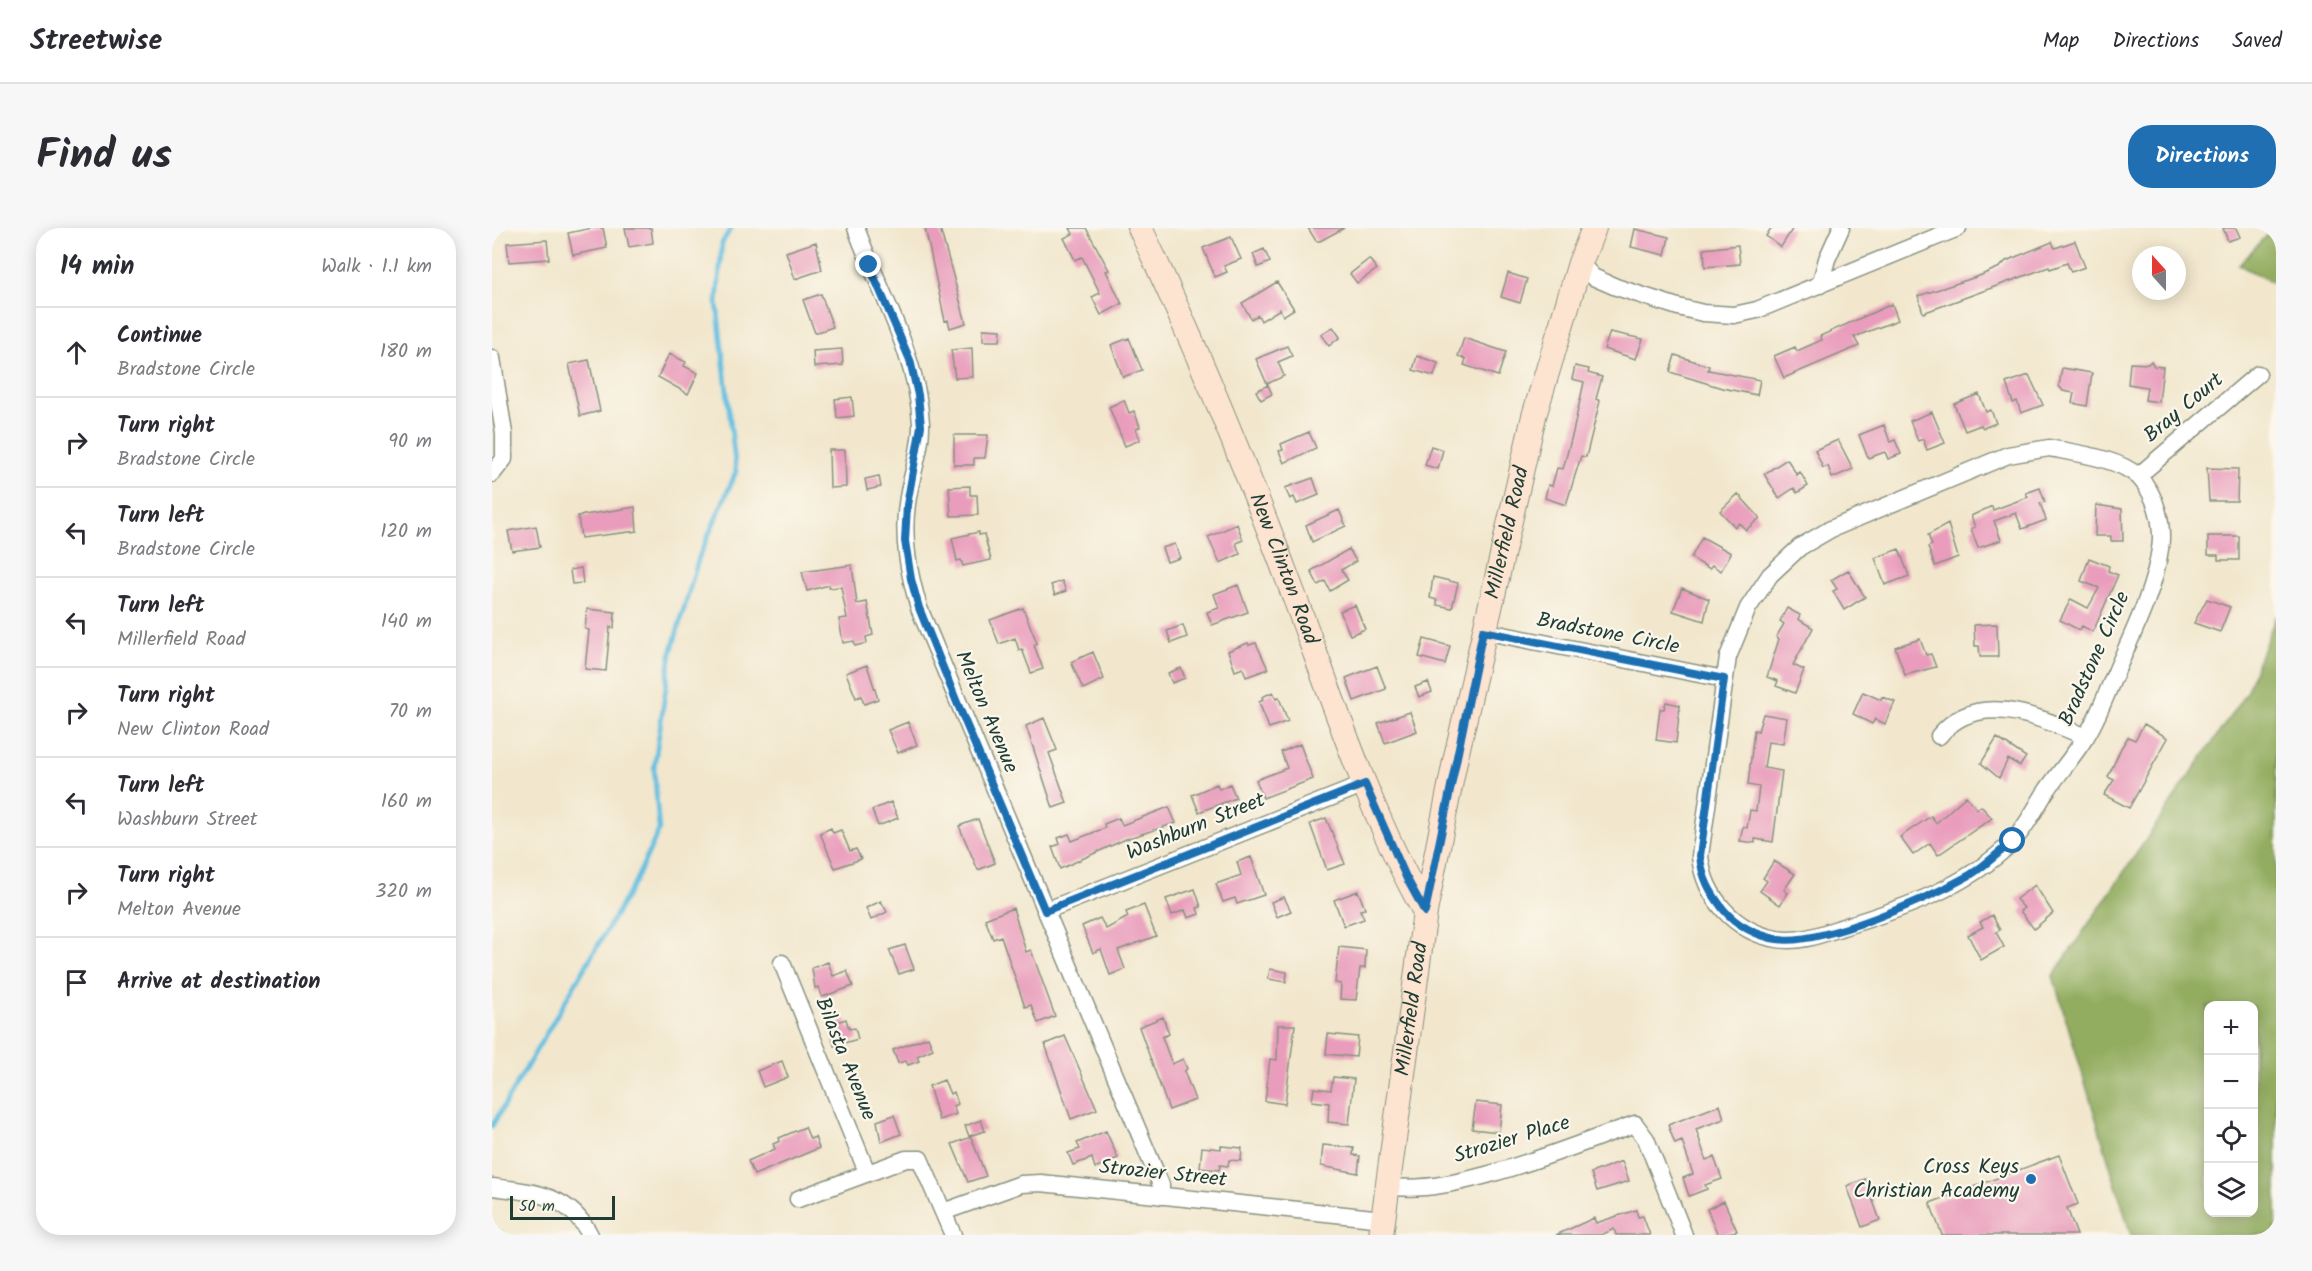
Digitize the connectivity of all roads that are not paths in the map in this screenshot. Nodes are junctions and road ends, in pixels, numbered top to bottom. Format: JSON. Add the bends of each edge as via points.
{"nodes":[{"id":1,"x":856,"y":228,"type":"edge"},
{"id":2,"x":1140,"y":228,"type":"edge"},
{"id":3,"x":1594,"y":228,"type":"edge"},
{"id":4,"x":1841,"y":228,"type":"edge"},
{"id":5,"x":1958,"y":228,"type":"edge"},
{"id":6,"x":1580,"y":262,"type":"junction"},
{"id":7,"x":1820,"y":285,"type":"junction"},
{"id":8,"x":492,"y":358,"type":"edge"},
{"id":9,"x":2258,"y":374,"type":"dead end"},
{"id":10,"x":492,"y":474,"type":"edge"},
{"id":11,"x":2138,"y":476,"type":"junction"},
{"id":12,"x":1483,"y":631,"type":"junction"},
{"id":13,"x":1724,"y":679,"type":"junction"},
{"id":14,"x":1939,"y":736,"type":"dead end"},
{"id":15,"x":2086,"y":737,"type":"junction"},
{"id":16,"x":1365,"y":784,"type":"junction"},
{"id":17,"x":1045,"y":911,"type":"junction"},
{"id":18,"x":1425,"y":912,"type":"junction"},
{"id":19,"x":782,"y":963,"type":"dead end"},
{"id":20,"x":867,"y":1172,"type":"junction"},
{"id":21,"x":1389,"y":1186,"type":"junction"},
{"id":22,"x":492,"y":1187,"type":"edge"},
{"id":23,"x":1161,"y":1196,"type":"junction"},
{"id":24,"x":798,"y":1199,"type":"dead end"},
{"id":25,"x":943,"y":1212,"type":"junction"},
{"id":26,"x":1382,"y":1227,"type":"edge"},
{"id":27,"x":589,"y":1233,"type":"edge"},
{"id":28,"x":953,"y":1235,"type":"edge"},
{"id":29,"x":1684,"y":1235,"type":"edge"}],
"edges":[{"from":1,"to":17,"type":"street","name":"Melton Avenue","via":[[910,360],[918,395],[921,426],[905,541],[911,579],[927,629]]},
{"from":2,"to":16,"type":"main road","name":"New Clinton Road","via":[[1253,486]]},
{"from":3,"to":6,"type":"main road","name":"Millerfield Road"},
{"from":4,"to":7,"type":"street"},
{"from":5,"to":7,"type":"street"},
{"from":6,"to":7,"type":"street","via":[[1593,277],[1616,287],[1703,313],[1734,315],[1757,310]]},
{"from":6,"to":12,"type":"main road","name":"Millerfield Road","via":[[1534,416]]},
{"from":8,"to":10,"type":"street","via":[[504,433],[504,459]]},
{"from":9,"to":11,"type":"street","name":"Bray Court"},
{"from":11,"to":13,"type":"street","name":"Bradstone Circle","via":[[2107,460],[2049,448],[2008,454],[1831,529],[1800,547],[1761,587],[1738,631]]},
{"from":11,"to":15,"type":"street","name":"Bradstone Circle","via":[[2154,498],[2161,547],[2150,593]]},
{"from":12,"to":13,"type":"street","name":"Bradstone Circle"},
{"from":12,"to":18,"type":"main road","name":"Millerfield Road"},
{"from":13,"to":15,"type":"street","name":"Bradstone Circle","via":[[1701,868],[1711,893],[1730,917],[1752,932],[1777,939],[1800,940],[1898,911],[1971,874],[2013,841]]},
{"from":14,"to":15,"type":"street","via":[[1965,715],[2005,710],[2045,720]]},
{"from":16,"to":17,"type":"street","name":"Washburn Street"},
{"from":16,"to":18,"type":"main road","name":"New Clinton Road"},
{"from":17,"to":23,"type":"street","name":"Melton Avenue","via":[[1161,1185]]},
{"from":18,"to":21,"type":"main road","name":"Millerfield Road"},
{"from":19,"to":20,"type":"street","name":"Bilasta Avenue"},
{"from":20,"to":24,"type":"street"},
{"from":20,"to":25,"type":"street","via":[[906,1159],[920,1159]]},
{"from":21,"to":26,"type":"main road","name":"Millerfield Road"},
{"from":21,"to":29,"type":"street","name":"Strozier Place","via":[[1432,1186],[1502,1170],[1635,1124]]},
{"from":22,"to":27,"type":"street","via":[[555,1198],[573,1209]]},
{"from":23,"to":25,"type":"street","name":"Strozier Street","via":[[1062,1184],[1021,1184]]},
{"from":23,"to":26,"type":"street","name":"Strozier Street"},
{"from":25,"to":28,"type":"street"}]}
